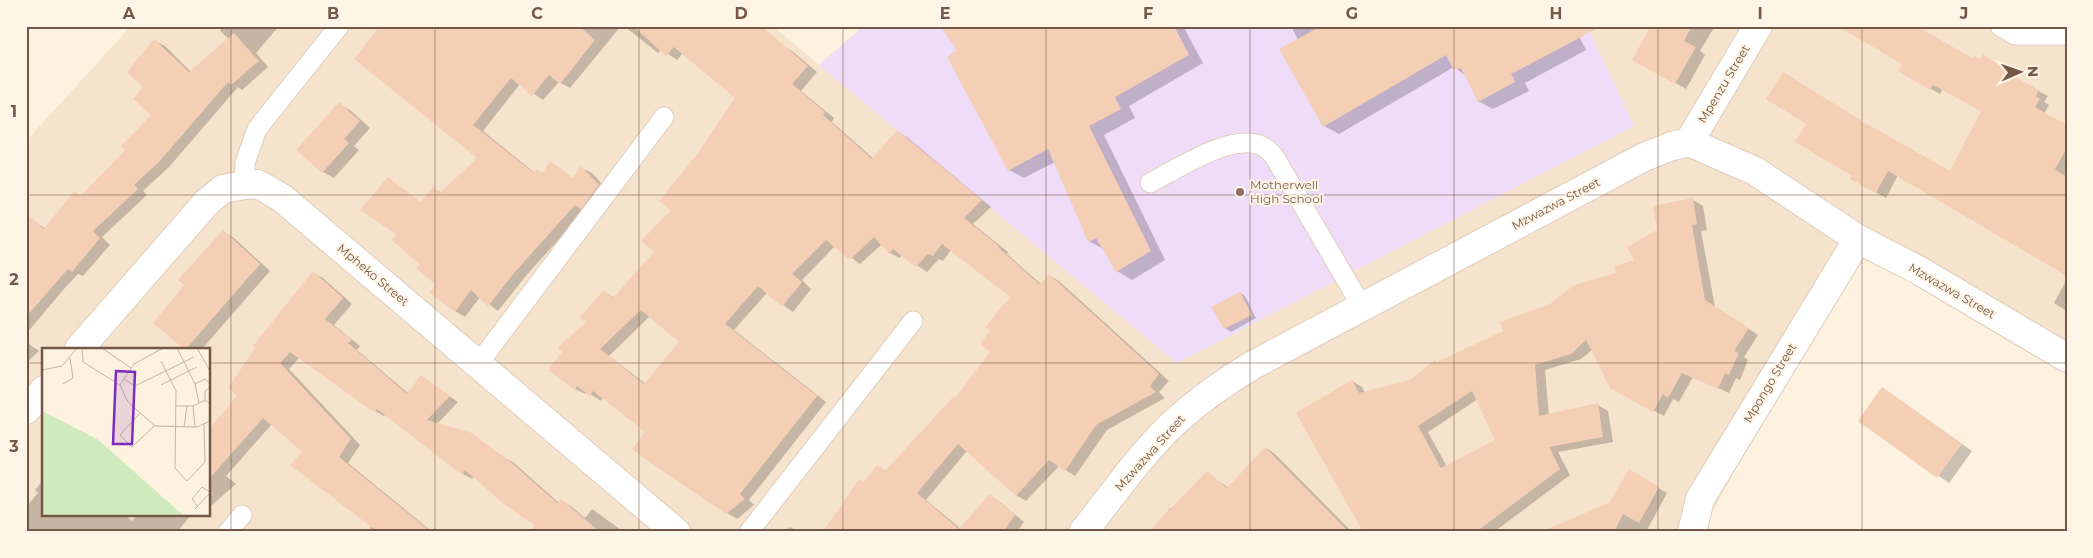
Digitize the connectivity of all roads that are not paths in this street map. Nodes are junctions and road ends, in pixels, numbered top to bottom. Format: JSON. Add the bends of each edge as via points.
{"nodes":[{"id":1,"x":339,"y":26,"type":"edge"},
{"id":2,"x":1758,"y":26,"type":"edge"},
{"id":3,"x":2000,"y":26,"type":"edge"},
{"id":4,"x":2067,"y":35,"type":"edge"},
{"id":5,"x":664,"y":118,"type":"dead end"},
{"id":6,"x":1689,"y":142,"type":"junction"},
{"id":7,"x":1150,"y":183,"type":"dead end"},
{"id":8,"x":244,"y":185,"type":"junction"},
{"id":9,"x":1858,"y":239,"type":"junction"},
{"id":10,"x":1362,"y":307,"type":"junction"},
{"id":11,"x":913,"y":321,"type":"dead end"},
{"id":12,"x":80,"y":348,"type":"edge"},
{"id":13,"x":2067,"y":358,"type":"edge"},
{"id":14,"x":478,"y":364,"type":"junction"},
{"id":15,"x":42,"y":392,"type":"edge"},
{"id":16,"x":26,"y":410,"type":"edge"},
{"id":17,"x":242,"y":514,"type":"dead end"},
{"id":18,"x":228,"y":532,"type":"edge"},
{"id":19,"x":676,"y":532,"type":"edge"},
{"id":20,"x":749,"y":532,"type":"edge"},
{"id":21,"x":1083,"y":532,"type":"edge"},
{"id":22,"x":1692,"y":532,"type":"edge"}],
"edges":[{"from":1,"to":8,"type":"lane","via":[[257,129],[245,163]]},
{"from":2,"to":6,"type":"street","name":"Mpenzu Street"},
{"from":3,"to":4,"type":"lane","via":[[2015,35]]},
{"from":5,"to":14,"type":"lane"},
{"from":6,"to":9,"type":"street","name":"Mzwazwa Street","via":[[1754,171]]},
{"from":6,"to":10,"type":"street","name":"Mzwazwa Street","via":[[1644,157]]},
{"from":7,"to":10,"type":"lane","via":[[1205,154],[1236,144],[1264,146],[1274,156]]},
{"from":8,"to":12,"type":"street","name":"Mpheko Street","via":[[223,189],[207,202]]},
{"from":8,"to":14,"type":"street","name":"Mpheko Street","via":[[258,184],[282,198]]},
{"from":9,"to":13,"type":"street","name":"Mzwazwa Street"},
{"from":9,"to":22,"type":"street","name":"Mpongo Street","via":[[1700,499]]},
{"from":10,"to":21,"type":"street","name":"Mzwazwa Street","via":[[1214,389],[1176,422],[1139,462]]},
{"from":11,"to":20,"type":"lane"},
{"from":14,"to":19,"type":"street","name":"Mpheko Street"},
{"from":15,"to":16,"type":"street"},
{"from":17,"to":18,"type":"lane"}]}
